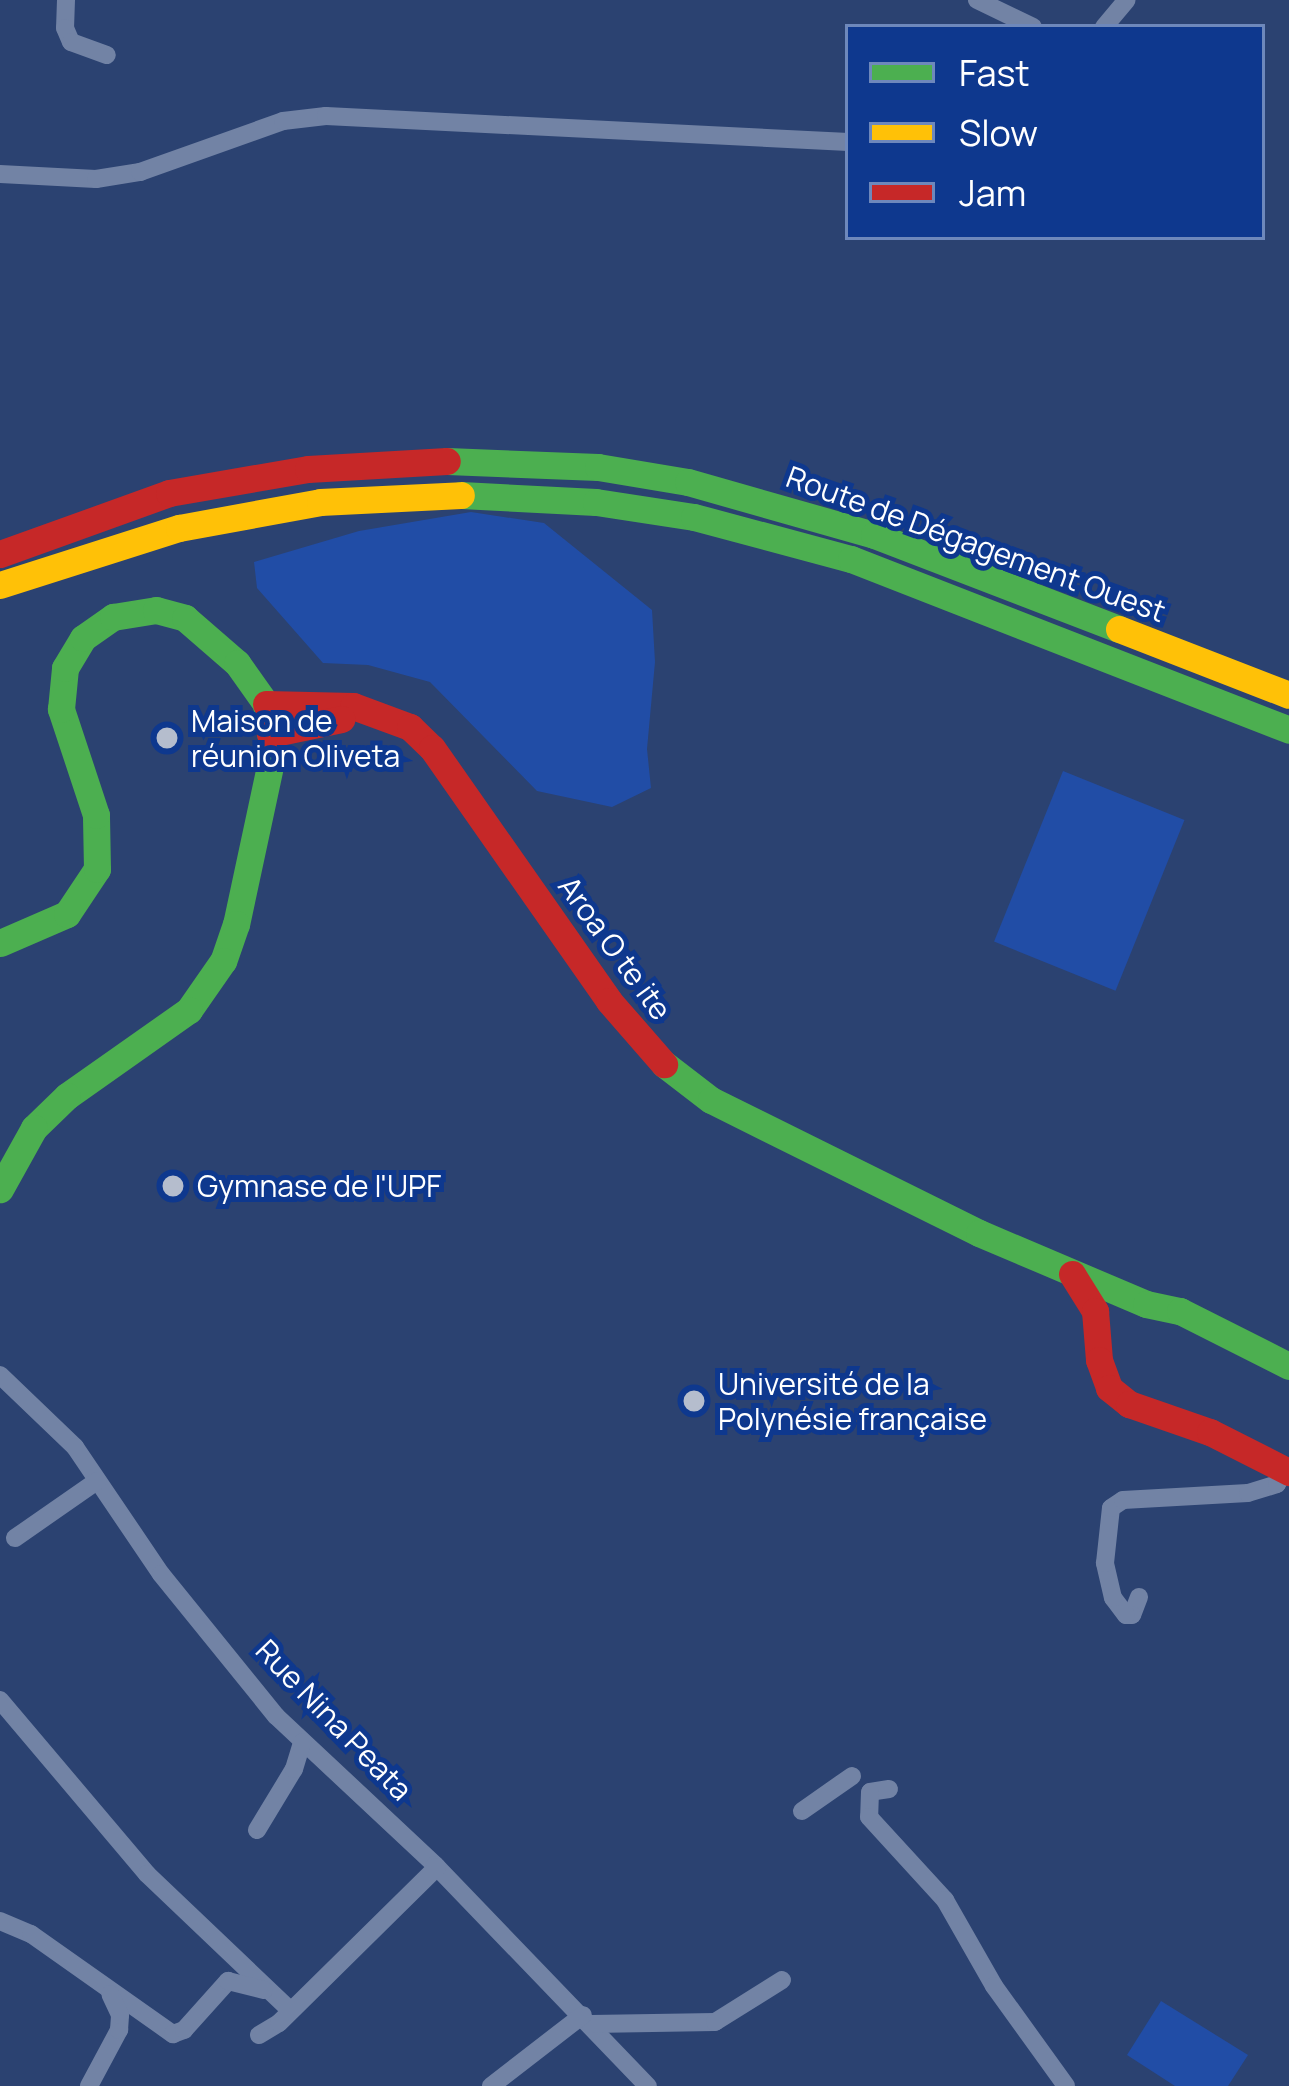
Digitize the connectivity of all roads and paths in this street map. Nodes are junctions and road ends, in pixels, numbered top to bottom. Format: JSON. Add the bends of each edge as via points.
{"nodes":[{"id":1,"x":66,"y":0,"type":"edge"},
{"id":2,"x":977,"y":0,"type":"edge"},
{"id":3,"x":1127,"y":0,"type":"edge"},
{"id":4,"x":1027,"y":24,"type":"edge"},
{"id":5,"x":1107,"y":24,"type":"edge"},
{"id":6,"x":107,"y":55,"type":"dead end"},
{"id":7,"x":845,"y":142,"type":"edge"},
{"id":8,"x":0,"y":173,"type":"edge"},
{"id":9,"x":0,"y":554,"type":"edge"},
{"id":10,"x":6,"y":584,"type":"edge"},
{"id":11,"x":1289,"y":695,"type":"edge"},
{"id":12,"x":266,"y":704,"type":"junction"},
{"id":13,"x":381,"y":714,"type":"junction"},
{"id":14,"x":1289,"y":730,"type":"edge"},
{"id":15,"x":270,"y":734,"type":"junction"},
{"id":16,"x":6,"y":934,"type":"edge"},
{"id":17,"x":0,"y":1189,"type":"edge"},
{"id":18,"x":1072,"y":1274,"type":"junction"},
{"id":19,"x":1146,"y":1304,"type":"junction"},
{"id":20,"x":1101,"y":1338,"type":"junction"},
{"id":21,"x":1289,"y":1366,"type":"edge"},
{"id":22,"x":0,"y":1376,"type":"edge"},
{"id":23,"x":1287,"y":1471,"type":"edge"},
{"id":24,"x":97,"y":1481,"type":"junction"},
{"id":25,"x":15,"y":1538,"type":"dead end"},
{"id":26,"x":1139,"y":1598,"type":"dead end"},
{"id":27,"x":0,"y":1700,"type":"edge"},
{"id":28,"x":302,"y":1742,"type":"junction"},
{"id":29,"x":852,"y":1775,"type":"dead end"},
{"id":30,"x":889,"y":1789,"type":"dead end"},
{"id":31,"x":802,"y":1811,"type":"dead end"},
{"id":32,"x":257,"y":1830,"type":"dead end"},
{"id":33,"x":437,"y":1868,"type":"junction"},
{"id":34,"x":0,"y":1921,"type":"edge"},
{"id":35,"x":782,"y":1981,"type":"dead end"},
{"id":36,"x":264,"y":1990,"type":"junction"},
{"id":37,"x":110,"y":1994,"type":"junction"},
{"id":38,"x":290,"y":2010,"type":"junction"},
{"id":39,"x":587,"y":2020,"type":"junction"},
{"id":40,"x":260,"y":2035,"type":"dead end"},
{"id":41,"x":1062,"y":2082,"type":"edge"},
{"id":42,"x":89,"y":2086,"type":"edge"},
{"id":43,"x":491,"y":2086,"type":"edge"},
{"id":44,"x":648,"y":2086,"type":"edge"}],
"edges":[{"from":1,"to":6,"type":"street","via":[[67,37]]},
{"from":2,"to":4,"type":"street"},
{"from":3,"to":5,"type":"street"},
{"from":7,"to":8,"type":"street","via":[[326,116],[283,121],[140,172],[96,179]]},
{"from":9,"to":11,"type":"main road","name":"Route de Dégagement Ouest","via":[[169,493],[308,469],[440,460],[598,467],[688,482],[874,535]]},
{"from":10,"to":14,"type":"main road","name":"Route de Dégagement Ouest","via":[[179,527],[320,502],[440,494],[596,502],[694,517],[851,560]]},
{"from":12,"to":13,"type":"main road","name":"Aroa O te ite"},
{"from":12,"to":15,"type":"main road"},
{"from":12,"to":16,"type":"main road","via":[[210,635],[185,618],[156,610],[112,616],[83,638],[65,668],[61,710],[96,815],[97,869],[67,914]]},
{"from":13,"to":15,"type":"main road"},
{"from":13,"to":18,"type":"main road","name":"Aroa O te ite","via":[[432,748],[658,1060],[711,1100],[793,1143]]},
{"from":15,"to":17,"type":"main road","via":[[263,814],[236,924],[210,983],[181,1017],[34,1128]]},
{"from":18,"to":19,"type":"main road","name":"Aroa O te ite"},
{"from":18,"to":20,"type":"main road"},
{"from":19,"to":20,"type":"main road","via":[[1115,1318]]},
{"from":19,"to":21,"type":"main road","name":"Aroa O te ite","via":[[1180,1311]]},
{"from":20,"to":23,"type":"main road","via":[[1109,1388],[1129,1404]]},
{"from":22,"to":24,"type":"street","name":"Rue Nina Peata","via":[[74,1447]]},
{"from":23,"to":26,"type":"street","via":[[1277,1484],[1248,1493],[1123,1500],[1111,1508],[1105,1563],[1113,1598],[1126,1615]]},
{"from":24,"to":25,"type":"street"},
{"from":24,"to":28,"type":"street","name":"Rue Nina Peata","via":[[161,1574]]},
{"from":27,"to":36,"type":"street","via":[[147,1874]]},
{"from":28,"to":32,"type":"street"},
{"from":28,"to":33,"type":"street","name":"Rue Nina Peata"},
{"from":29,"to":31,"type":"street"},
{"from":30,"to":41,"type":"street","via":[[869,1792],[869,1817],[946,1900]]},
{"from":33,"to":38,"type":"street"},
{"from":33,"to":39,"type":"street","name":"Rue Nina Peata"},
{"from":34,"to":37,"type":"street"},
{"from":35,"to":39,"type":"street","via":[[715,2021]]},
{"from":36,"to":37,"type":"street","via":[[228,1981],[173,2034]]},
{"from":36,"to":38,"type":"street"},
{"from":37,"to":42,"type":"street","via":[[119,2030]]},
{"from":38,"to":40,"type":"street"},
{"from":39,"to":43,"type":"street"},
{"from":39,"to":44,"type":"street","name":"Rue Nina Peata"}]}
